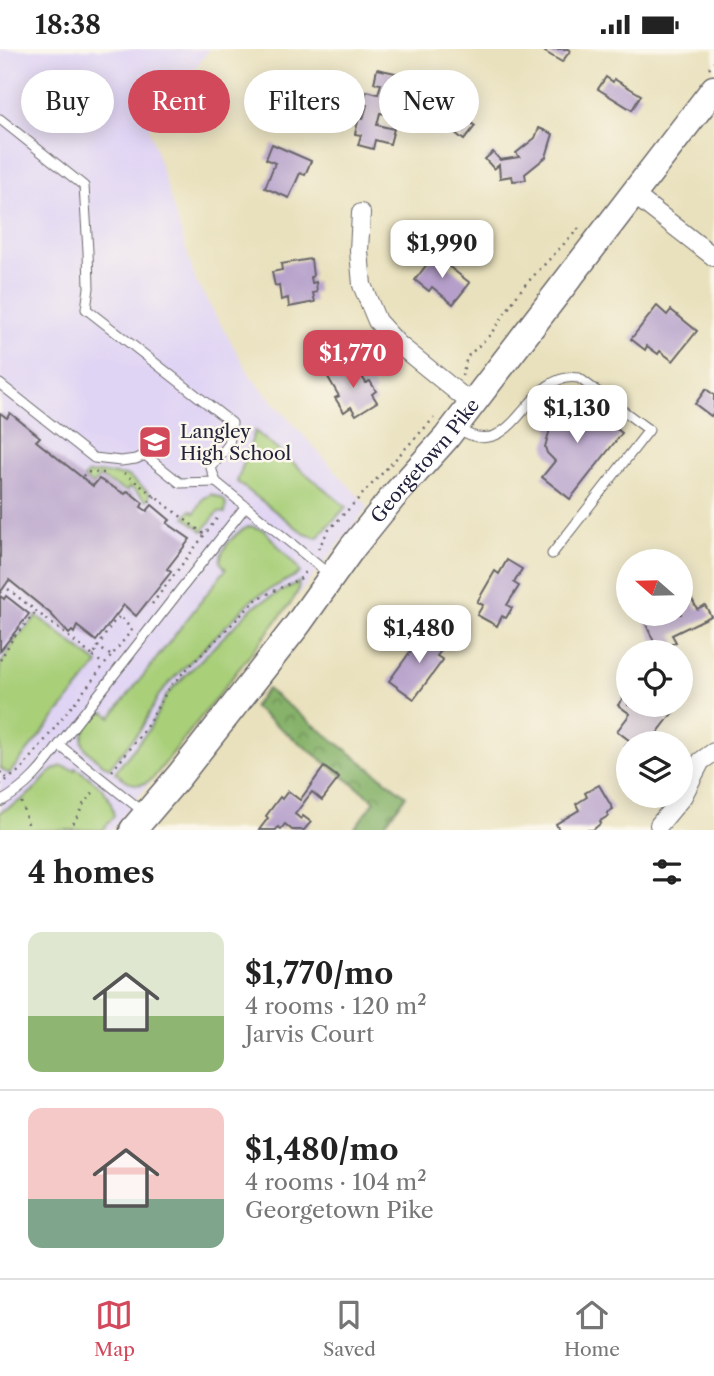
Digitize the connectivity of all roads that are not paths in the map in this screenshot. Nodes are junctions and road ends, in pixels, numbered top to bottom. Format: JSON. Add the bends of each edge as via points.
{"nodes":[{"id":1,"x":709,"y":81,"type":"edge"},
{"id":2,"x":0,"y":119,"type":"edge"},
{"id":3,"x":633,"y":194,"type":"junction"},
{"id":4,"x":361,"y":213,"type":"dead end"},
{"id":5,"x":714,"y":257,"type":"edge"},
{"id":6,"x":0,"y":384,"type":"edge"},
{"id":7,"x":462,"y":396,"type":"junction"},
{"id":8,"x":455,"y":426,"type":"junction"},
{"id":9,"x":216,"y":482,"type":"junction"},
{"id":10,"x":245,"y":507,"type":"junction"},
{"id":11,"x":552,"y":554,"type":"dead end"},
{"id":12,"x":321,"y":568,"type":"junction"},
{"id":13,"x":59,"y":745,"type":"junction"},
{"id":14,"x":714,"y":752,"type":"edge"},
{"id":15,"x":0,"y":802,"type":"edge"},
{"id":16,"x":139,"y":822,"type":"edge"},
{"id":17,"x":660,"y":825,"type":"dead end"}],
"edges":[{"from":1,"to":3,"type":"main road","name":"Georgetown Pike"},
{"from":2,"to":9,"type":"lane","via":[[84,186],[86,309],[232,423],[229,444],[211,468]]},
{"from":3,"to":5,"type":"street"},
{"from":3,"to":7,"type":"main road","name":"Georgetown Pike"},
{"from":4,"to":7,"type":"street","via":[[362,285],[377,321]]},
{"from":6,"to":9,"type":"lane","via":[[94,458],[121,461],[145,456],[180,483]]},
{"from":7,"to":8,"type":"main road","name":"Georgetown Pike"},
{"from":8,"to":11,"type":"lane","via":[[468,436],[485,439],[502,433],[534,397],[554,381],[571,376],[649,430]]},
{"from":8,"to":12,"type":"main road","name":"Georgetown Pike","via":[[393,497]]},
{"from":9,"to":10,"type":"lane"},
{"from":10,"to":12,"type":"lane"},
{"from":10,"to":13,"type":"lane"},
{"from":12,"to":16,"type":"main road","name":"Georgetown Pike","via":[[298,624]]},
{"from":13,"to":15,"type":"lane","via":[[40,773]]},
{"from":13,"to":16,"type":"lane","via":[[105,779]]},
{"from":14,"to":17,"type":"street","via":[[701,761],[683,796]]}]}
